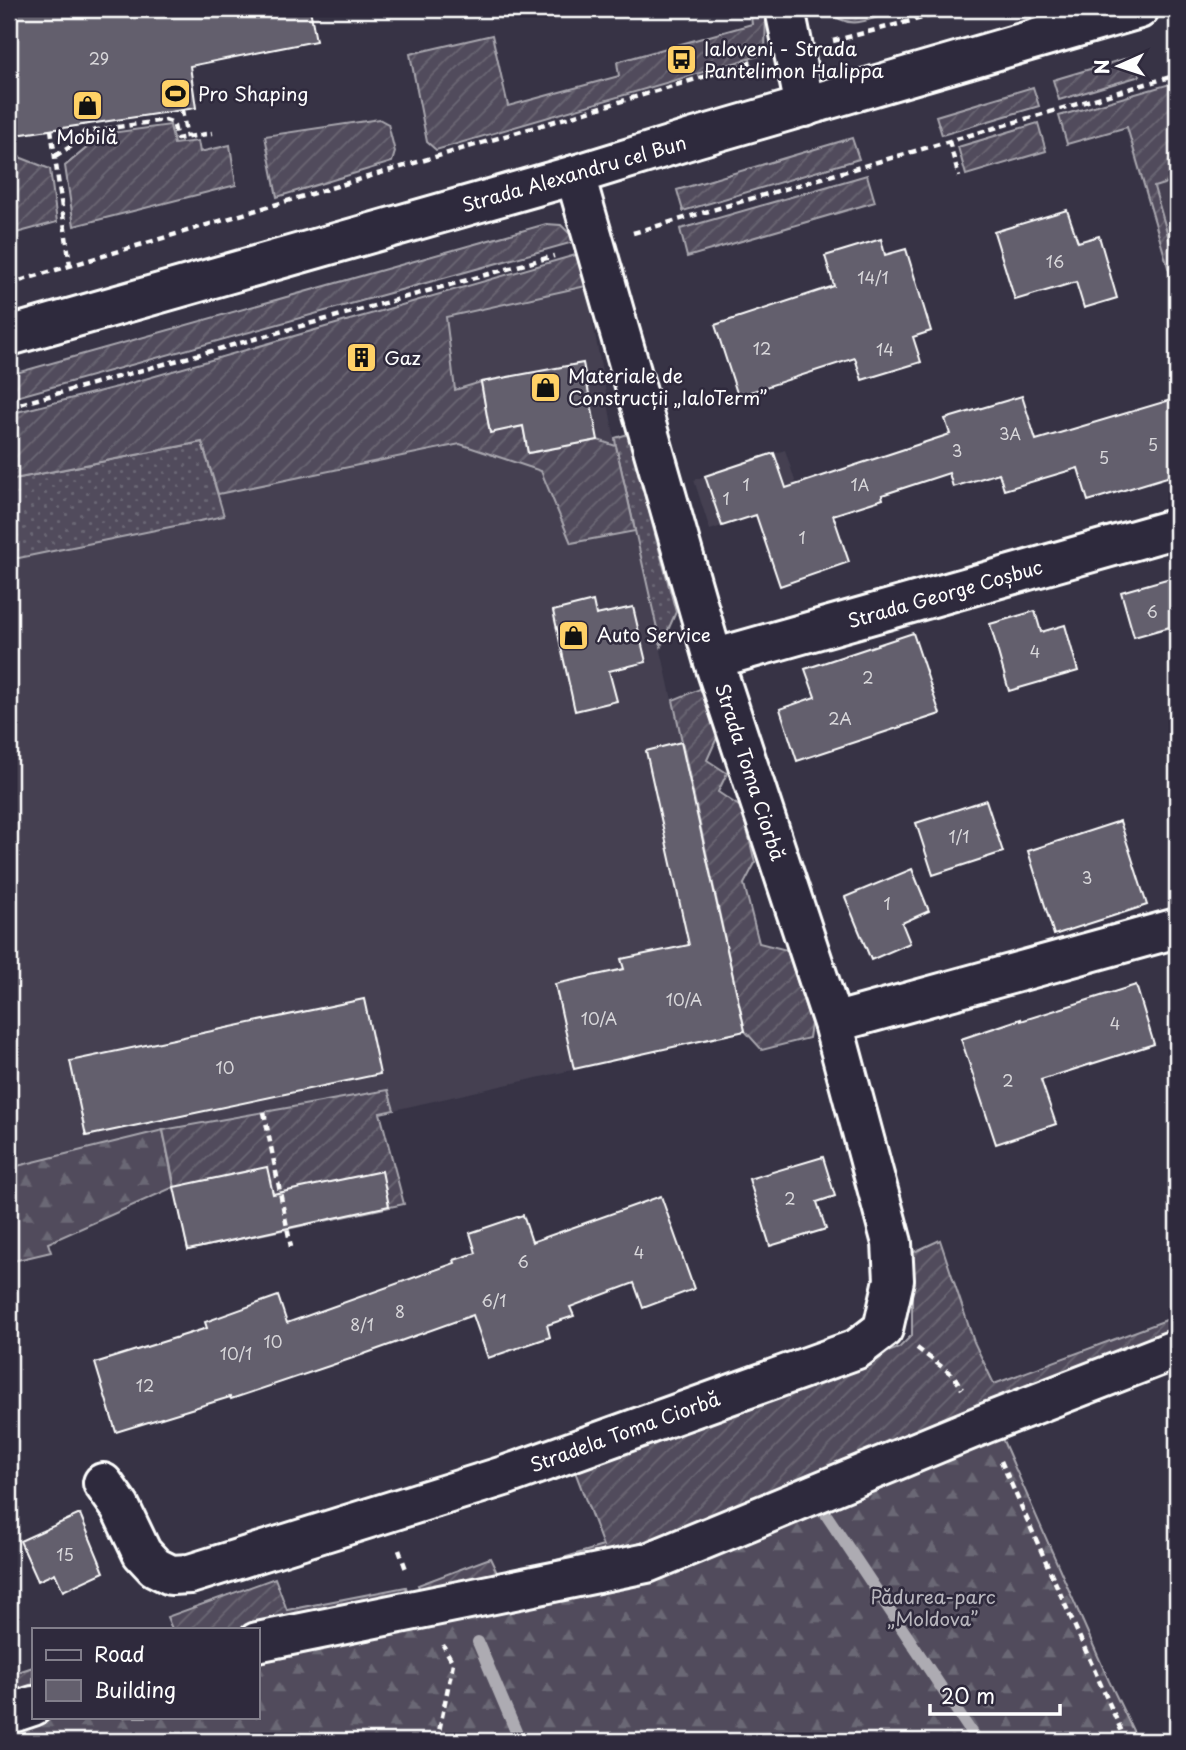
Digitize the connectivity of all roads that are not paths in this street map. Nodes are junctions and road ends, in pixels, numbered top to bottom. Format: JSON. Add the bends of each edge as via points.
{"nodes":[{"id":1,"x":785,"y":9,"type":"edge"},
{"id":2,"x":1139,"y":9,"type":"edge"},
{"id":3,"x":804,"y":107,"type":"junction"},
{"id":4,"x":575,"y":175,"type":"junction"},
{"id":5,"x":9,"y":336,"type":"edge"},
{"id":6,"x":1177,"y":528,"type":"edge"},
{"id":7,"x":713,"y":659,"type":"junction"},
{"id":8,"x":1177,"y":928,"type":"edge"},
{"id":9,"x":833,"y":1023,"type":"junction"},
{"id":10,"x":1177,"y":1349,"type":"edge"},
{"id":11,"x":103,"y":1483,"type":"dead end"},
{"id":12,"x":259,"y":1643,"type":"edge"},
{"id":13,"x":32,"y":1706,"type":"edge"},
{"id":14,"x":9,"y":1714,"type":"edge"}],
"edges":[{"from":1,"to":3,"type":"street"},
{"from":2,"to":3,"type":"street","name":"Strada Alexandru cel Bun"},
{"from":3,"to":4,"type":"street","name":"Strada Alexandru cel Bun"},
{"from":4,"to":5,"type":"street","name":"Strada Alexandru cel Bun"},
{"from":4,"to":7,"type":"street","name":"Strada Toma Ciorbă"},
{"from":6,"to":7,"type":"street","name":"Strada George Coșbuc"},
{"from":7,"to":9,"type":"street","name":"Strada Toma Ciorbă"},
{"from":8,"to":9,"type":"street"},
{"from":9,"to":11,"type":"street","name":"Stradela Toma Ciorbă","via":[[892,1244],[894,1280],[883,1329],[857,1349],[504,1476],[190,1574],[171,1575],[155,1567],[142,1553]]},
{"from":10,"to":12,"type":"street","via":[[647,1563]]},
{"from":13,"to":14,"type":"street"}]}
